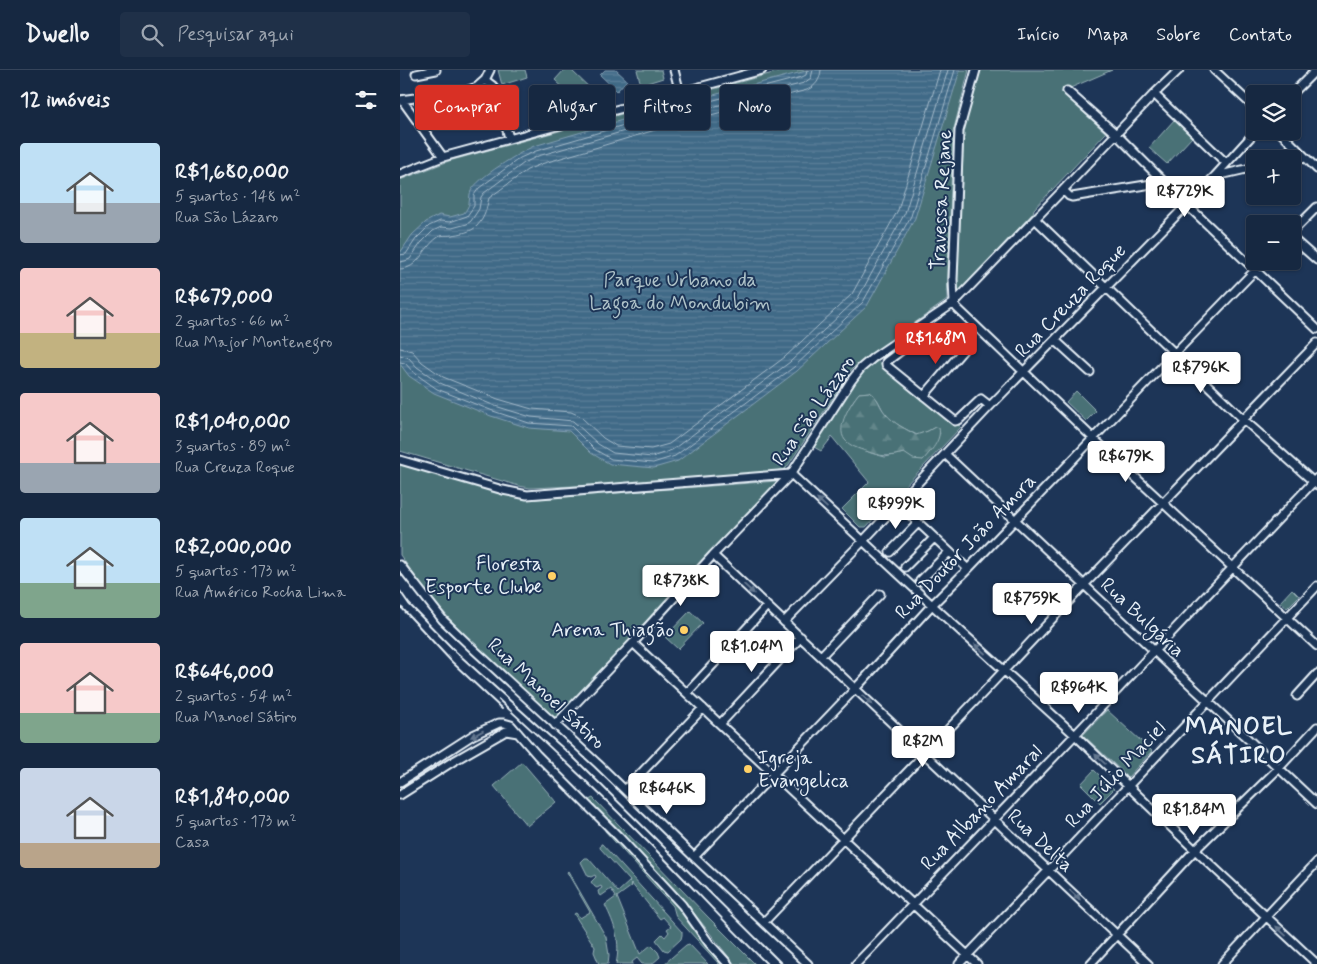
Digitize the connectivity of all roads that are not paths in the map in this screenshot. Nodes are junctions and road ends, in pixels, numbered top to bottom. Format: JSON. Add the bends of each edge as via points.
{"nodes":[{"id":1,"x":436,"y":70,"type":"edge"},
{"id":2,"x":490,"y":70,"type":"edge"},
{"id":3,"x":674,"y":70,"type":"edge"},
{"id":4,"x":762,"y":70,"type":"edge"},
{"id":5,"x":976,"y":70,"type":"edge"},
{"id":6,"x":1179,"y":70,"type":"edge"},
{"id":7,"x":1214,"y":70,"type":"edge"},
{"id":8,"x":1316,"y":70,"type":"edge"},
{"id":9,"x":416,"y":74,"type":"dead end"},
{"id":10,"x":485,"y":80,"type":"junction"},
{"id":11,"x":678,"y":85,"type":"edge"},
{"id":12,"x":709,"y":85,"type":"edge"},
{"id":13,"x":1301,"y":85,"type":"edge"},
{"id":14,"x":1067,"y":91,"type":"dead end"},
{"id":15,"x":1154,"y":94,"type":"junction"},
{"id":16,"x":401,"y":100,"type":"edge"},
{"id":17,"x":1246,"y":100,"type":"edge"},
{"id":18,"x":625,"y":107,"type":"edge"},
{"id":19,"x":1116,"y":134,"type":"junction"},
{"id":20,"x":509,"y":138,"type":"junction"},
{"id":21,"x":1248,"y":140,"type":"edge"},
{"id":22,"x":1288,"y":140,"type":"edge"},
{"id":23,"x":443,"y":157,"type":"junction"},
{"id":24,"x":1305,"y":158,"type":"junction"},
{"id":25,"x":1301,"y":159,"type":"edge"},
{"id":26,"x":1226,"y":163,"type":"junction"},
{"id":27,"x":1246,"y":169,"type":"edge"},
{"id":28,"x":1317,"y":169,"type":"edge"},
{"id":29,"x":400,"y":174,"type":"edge"},
{"id":30,"x":1215,"y":176,"type":"junction"},
{"id":31,"x":1164,"y":182,"type":"junction"},
{"id":32,"x":1063,"y":190,"type":"junction"},
{"id":33,"x":1187,"y":205,"type":"junction"},
{"id":34,"x":1317,"y":207,"type":"edge"},
{"id":35,"x":1035,"y":219,"type":"junction"},
{"id":36,"x":1301,"y":223,"type":"edge"},
{"id":37,"x":1301,"y":246,"type":"edge"},
{"id":38,"x":1317,"y":260,"type":"edge"},
{"id":39,"x":1246,"y":261,"type":"edge"},
{"id":40,"x":1256,"y":270,"type":"joint"},
{"id":41,"x":1106,"y":288,"type":"junction"},
{"id":42,"x":954,"y":303,"type":"junction"},
{"id":43,"x":1317,"y":329,"type":"edge"},
{"id":44,"x":923,"y":334,"type":"dead end"},
{"id":45,"x":1055,"y":340,"type":"junction"},
{"id":46,"x":1317,"y":343,"type":"edge"},
{"id":47,"x":965,"y":348,"type":"dead end"},
{"id":48,"x":1174,"y":353,"type":"junction"},
{"id":49,"x":1025,"y":372,"type":"junction"},
{"id":50,"x":1090,"y":372,"type":"dead end"},
{"id":51,"x":924,"y":396,"type":"junction"},
{"id":52,"x":990,"y":406,"type":"junction"},
{"id":53,"x":1243,"y":419,"type":"junction"},
{"id":54,"x":1093,"y":438,"type":"junction"},
{"id":55,"x":945,"y":454,"type":"junction"},
{"id":56,"x":400,"y":460,"type":"edge"},
{"id":57,"x":792,"y":474,"type":"junction"},
{"id":58,"x":1316,"y":482,"type":"edge"},
{"id":59,"x":1163,"y":502,"type":"junction"},
{"id":60,"x":908,"y":513,"type":"dead end"},
{"id":61,"x":1015,"y":520,"type":"junction"},
{"id":62,"x":918,"y":523,"type":"junction"},
{"id":63,"x":934,"y":538,"type":"junction"},
{"id":64,"x":863,"y":541,"type":"junction"},
{"id":65,"x":890,"y":552,"type":"dead end"},
{"id":66,"x":949,"y":552,"type":"junction"},
{"id":67,"x":713,"y":555,"type":"junction"},
{"id":68,"x":400,"y":565,"type":"edge"},
{"id":69,"x":905,"y":567,"type":"dead end"},
{"id":70,"x":1233,"y":567,"type":"junction"},
{"id":71,"x":968,"y":569,"type":"junction"},
{"id":72,"x":920,"y":581,"type":"dead end"},
{"id":73,"x":1084,"y":585,"type":"junction"},
{"id":74,"x":1317,"y":586,"type":"edge"},
{"id":75,"x":880,"y":594,"type":"dead end"},
{"id":76,"x":767,"y":606,"type":"junction"},
{"id":77,"x":932,"y":606,"type":"junction"},
{"id":78,"x":1286,"y":617,"type":"junction"},
{"id":79,"x":784,"y":622,"type":"junction"},
{"id":80,"x":800,"y":637,"type":"junction"},
{"id":81,"x":633,"y":643,"type":"junction"},
{"id":82,"x":1317,"y":646,"type":"edge"},
{"id":83,"x":1153,"y":650,"type":"junction"},
{"id":84,"x":821,"y":656,"type":"junction"},
{"id":85,"x":1004,"y":670,"type":"junction"},
{"id":86,"x":1317,"y":674,"type":"edge"},
{"id":87,"x":855,"y":689,"type":"junction"},
{"id":88,"x":687,"y":693,"type":"junction"},
{"id":89,"x":1297,"y":696,"type":"dead end"},
{"id":90,"x":1208,"y":702,"type":"junction"},
{"id":91,"x":703,"y":708,"type":"junction"},
{"id":92,"x":720,"y":724,"type":"junction"},
{"id":93,"x":555,"y":725,"type":"junction"},
{"id":94,"x":1317,"y":727,"type":"edge"},
{"id":95,"x":518,"y":733,"type":"junction"},
{"id":96,"x":1075,"y":735,"type":"junction"},
{"id":97,"x":446,"y":753,"type":"junction"},
{"id":98,"x":925,"y":754,"type":"junction"},
{"id":99,"x":452,"y":762,"type":"junction"},
{"id":100,"x":1279,"y":768,"type":"junction"},
{"id":101,"x":773,"y":774,"type":"junction"},
{"id":102,"x":400,"y":782,"type":"edge"},
{"id":103,"x":1128,"y":786,"type":"junction"},
{"id":104,"x":625,"y":790,"type":"junction"},
{"id":105,"x":400,"y":795,"type":"edge"},
{"id":106,"x":1317,"y":804,"type":"edge"},
{"id":107,"x":994,"y":819,"type":"junction"},
{"id":108,"x":843,"y":838,"type":"junction"},
{"id":109,"x":1195,"y":850,"type":"junction"},
{"id":110,"x":694,"y":857,"type":"junction"},
{"id":111,"x":1317,"y":862,"type":"edge"},
{"id":112,"x":1048,"y":871,"type":"junction"},
{"id":113,"x":913,"y":904,"type":"junction"},
{"id":114,"x":1266,"y":916,"type":"junction"},
{"id":115,"x":764,"y":922,"type":"junction"},
{"id":116,"x":1118,"y":935,"type":"junction"},
{"id":117,"x":967,"y":955,"type":"junction"},
{"id":118,"x":728,"y":964,"type":"edge"},
{"id":119,"x":808,"y":964,"type":"edge"},
{"id":120,"x":856,"y":964,"type":"edge"},
{"id":121,"x":959,"y":964,"type":"edge"},
{"id":122,"x":976,"y":964,"type":"edge"},
{"id":123,"x":1090,"y":964,"type":"edge"},
{"id":124,"x":1148,"y":964,"type":"edge"},
{"id":125,"x":1222,"y":964,"type":"edge"},
{"id":126,"x":1317,"y":964,"type":"edge"}],
"edges":[{"from":1,"to":9,"type":"street"},
{"from":2,"to":10,"type":"street"},
{"from":3,"to":11,"type":"street"},
{"from":4,"to":12,"type":"street"},
{"from":5,"to":42,"type":"street","name":"Travessa Rejane","via":[[959,130]]},
{"from":6,"to":15,"type":"street","name":"Rua São Lázaro"},
{"from":7,"to":17,"type":"street"},
{"from":8,"to":13,"type":"street"},
{"from":10,"to":16,"type":"street","via":[[466,91]]},
{"from":10,"to":20,"type":"street","via":[[498,94]]},
{"from":14,"to":19,"type":"street"},
{"from":15,"to":19,"type":"street","name":"Rua São Lázaro"},
{"from":15,"to":26,"type":"street"},
{"from":16,"to":23,"type":"street"},
{"from":18,"to":20,"type":"street"},
{"from":19,"to":31,"type":"street"},
{"from":19,"to":32,"type":"street","name":"Rua São Lázaro"},
{"from":20,"to":23,"type":"street"},
{"from":21,"to":26,"type":"street","name":"Rua Creuza Roque"},
{"from":22,"to":24,"type":"street"},
{"from":23,"to":29,"type":"street"},
{"from":24,"to":25,"type":"street"},
{"from":24,"to":28,"type":"street"},
{"from":26,"to":30,"type":"street","name":"Rua Creuza Roque"},
{"from":27,"to":30,"type":"street"},
{"from":30,"to":33,"type":"street","name":"Rua Creuza Roque"},
{"from":31,"to":32,"type":"street","via":[[1072,197]]},
{"from":31,"to":33,"type":"street"},
{"from":32,"to":35,"type":"street","name":"Rua São Lázaro"},
{"from":33,"to":39,"type":"street"},
{"from":33,"to":41,"type":"street","name":"Rua Creuza Roque"},
{"from":34,"to":36,"type":"street"},
{"from":35,"to":41,"type":"street"},
{"from":35,"to":42,"type":"street","name":"Rua São Lázaro"},
{"from":37,"to":38,"type":"street"},
{"from":40,"to":43,"type":"street"},
{"from":40,"to":48,"type":"street","name":"Rua Doutor João Amora"},
{"from":41,"to":45,"type":"street","name":"Rua Creuza Roque"},
{"from":41,"to":48,"type":"street"},
{"from":42,"to":49,"type":"street"},
{"from":42,"to":57,"type":"street","name":"Rua São Lázaro","via":[[861,368]]},
{"from":44,"to":51,"type":"street","via":[[885,364]]},
{"from":45,"to":49,"type":"street","name":"Rua Creuza Roque"},
{"from":45,"to":50,"type":"street"},
{"from":46,"to":53,"type":"street"},
{"from":47,"to":51,"type":"street"},
{"from":48,"to":53,"type":"street"},
{"from":48,"to":54,"type":"street","name":"Rua Doutor João Amora"},
{"from":49,"to":52,"type":"street","name":"Rua Creuza Roque"},
{"from":49,"to":54,"type":"street"},
{"from":51,"to":52,"type":"street","via":[[956,421],[981,399]]},
{"from":52,"to":55,"type":"street","name":"Rua Creuza Roque"},
{"from":53,"to":58,"type":"street"},
{"from":53,"to":59,"type":"street"},
{"from":54,"to":59,"type":"street"},
{"from":54,"to":61,"type":"street","name":"Rua Doutor João Amora"},
{"from":55,"to":61,"type":"street","name":"Rua Bulgária"},
{"from":55,"to":64,"type":"street","name":"Rua Creuza Roque"},
{"from":56,"to":57,"type":"street","via":[[527,495]]},
{"from":64,"to":57,"type":"street","one_way":true},
{"from":57,"to":67,"type":"street","name":"Rua São Lázaro"},
{"from":58,"to":70,"type":"street","name":"Rua Albano Amaral"},
{"from":59,"to":70,"type":"street"},
{"from":59,"to":73,"type":"street"},
{"from":60,"to":62,"type":"street"},
{"from":61,"to":71,"type":"street","name":"Rua Doutor João Amora"},
{"from":61,"to":73,"type":"street","name":"Rua Bulgária"},
{"from":62,"to":63,"type":"street"},
{"from":62,"to":65,"type":"street"},
{"from":63,"to":66,"type":"street"},
{"from":63,"to":69,"type":"street"},
{"from":64,"to":77,"type":"street"},
{"from":64,"to":79,"type":"street","name":"Rua Creuza Roque"},
{"from":66,"to":71,"type":"street"},
{"from":66,"to":72,"type":"street"},
{"from":67,"to":76,"type":"street","name":"Rua Delta","one_way":true},
{"from":67,"to":81,"type":"street","name":"Rua São Lázaro"},
{"from":68,"to":93,"type":"street","name":"Rua Manoel Sátiro","via":[[443,620]]},
{"from":70,"to":78,"type":"street"},
{"from":70,"to":83,"type":"street","name":"Rua Albano Amaral"},
{"from":71,"to":77,"type":"street","name":"Rua Doutor João Amora"},
{"from":73,"to":83,"type":"street","name":"Rua Bulgária"},
{"from":73,"to":85,"type":"street"},
{"from":74,"to":78,"type":"street","name":"Rua Júlio Maciel"},
{"from":75,"to":84,"type":"street"},
{"from":76,"to":79,"type":"street","name":"Rua Delta"},
{"from":76,"to":88,"type":"street"},
{"from":85,"to":77,"type":"street","one_way":true},
{"from":77,"to":87,"type":"street","name":"Rua Doutor João Amora"},
{"from":78,"to":82,"type":"street"},
{"from":78,"to":90,"type":"street","name":"Rua Júlio Maciel"},
{"from":79,"to":80,"type":"street","name":"Rua Delta"},
{"from":80,"to":84,"type":"street","name":"Rua Delta"},
{"from":80,"to":92,"type":"street"},
{"from":81,"to":88,"type":"street"},
{"from":81,"to":93,"type":"street","name":"Rua São Lázaro"},
{"from":83,"to":90,"type":"street","name":"Rua Bulgária"},
{"from":83,"to":96,"type":"street","name":"Rua Albano Amaral"},
{"from":84,"to":87,"type":"street","name":"Rua Delta"},
{"from":85,"to":96,"type":"street"},
{"from":85,"to":98,"type":"street"},
{"from":86,"to":89,"type":"street"},
{"from":87,"to":98,"type":"street","name":"Rua Delta","one_way":true},
{"from":87,"to":101,"type":"street","name":"Rua Doutor João Amora"},
{"from":88,"to":91,"type":"street"},
{"from":90,"to":100,"type":"street","name":"Rua Bulgária"},
{"from":90,"to":103,"type":"street","name":"Rua Júlio Maciel"},
{"from":91,"to":92,"type":"street"},
{"from":91,"to":104,"type":"street"},
{"from":92,"to":101,"type":"street"},
{"from":93,"to":104,"type":"street","name":"Rua Manoel Sátiro"},
{"from":94,"to":100,"type":"street"},
{"from":95,"to":97,"type":"street","one_way":true,"via":[[508,723],[499,723]]},
{"from":95,"to":99,"type":"street","via":[[506,731]]},
{"from":95,"to":118,"type":"street","via":[[682,905]]},
{"from":103,"to":96,"type":"street","one_way":true},
{"from":96,"to":107,"type":"street","name":"Rua Albano Amaral"},
{"from":97,"to":99,"type":"street"},
{"from":97,"to":102,"type":"street"},
{"from":98,"to":107,"type":"street","name":"Rua Delta"},
{"from":98,"to":108,"type":"street"},
{"from":99,"to":105,"type":"street"},
{"from":100,"to":106,"type":"street","name":"Rua Bulgária"},
{"from":100,"to":109,"type":"street"},
{"from":101,"to":108,"type":"street"},
{"from":101,"to":110,"type":"street","name":"Rua Doutor João Amora"},
{"from":103,"to":109,"type":"street"},
{"from":103,"to":112,"type":"street","name":"Rua Júlio Maciel"},
{"from":104,"to":110,"type":"street","name":"Rua Manoel Sátiro"},
{"from":107,"to":112,"type":"street","name":"Rua Delta"},
{"from":107,"to":113,"type":"street","name":"Rua Albano Amaral"},
{"from":108,"to":113,"type":"street"},
{"from":108,"to":115,"type":"street"},
{"from":109,"to":114,"type":"street"},
{"from":109,"to":116,"type":"street"},
{"from":110,"to":115,"type":"street","name":"Rua Manoel Sátiro"},
{"from":111,"to":114,"type":"street"},
{"from":112,"to":116,"type":"street","name":"Rua Delta","one_way":true},
{"from":112,"to":117,"type":"street","name":"Rua Júlio Maciel"},
{"from":113,"to":117,"type":"street"},
{"from":113,"to":120,"type":"street","name":"Rua Albano Amaral"},
{"from":114,"to":125,"type":"street"},
{"from":126,"to":114,"type":"street","one_way":true},
{"from":115,"to":119,"type":"street","name":"Rua Manoel Sátiro"},
{"from":116,"to":123,"type":"street"},
{"from":116,"to":124,"type":"street","name":"Rua Delta"},
{"from":117,"to":121,"type":"street","name":"Rua Júlio Maciel"},
{"from":117,"to":122,"type":"street"}]}
